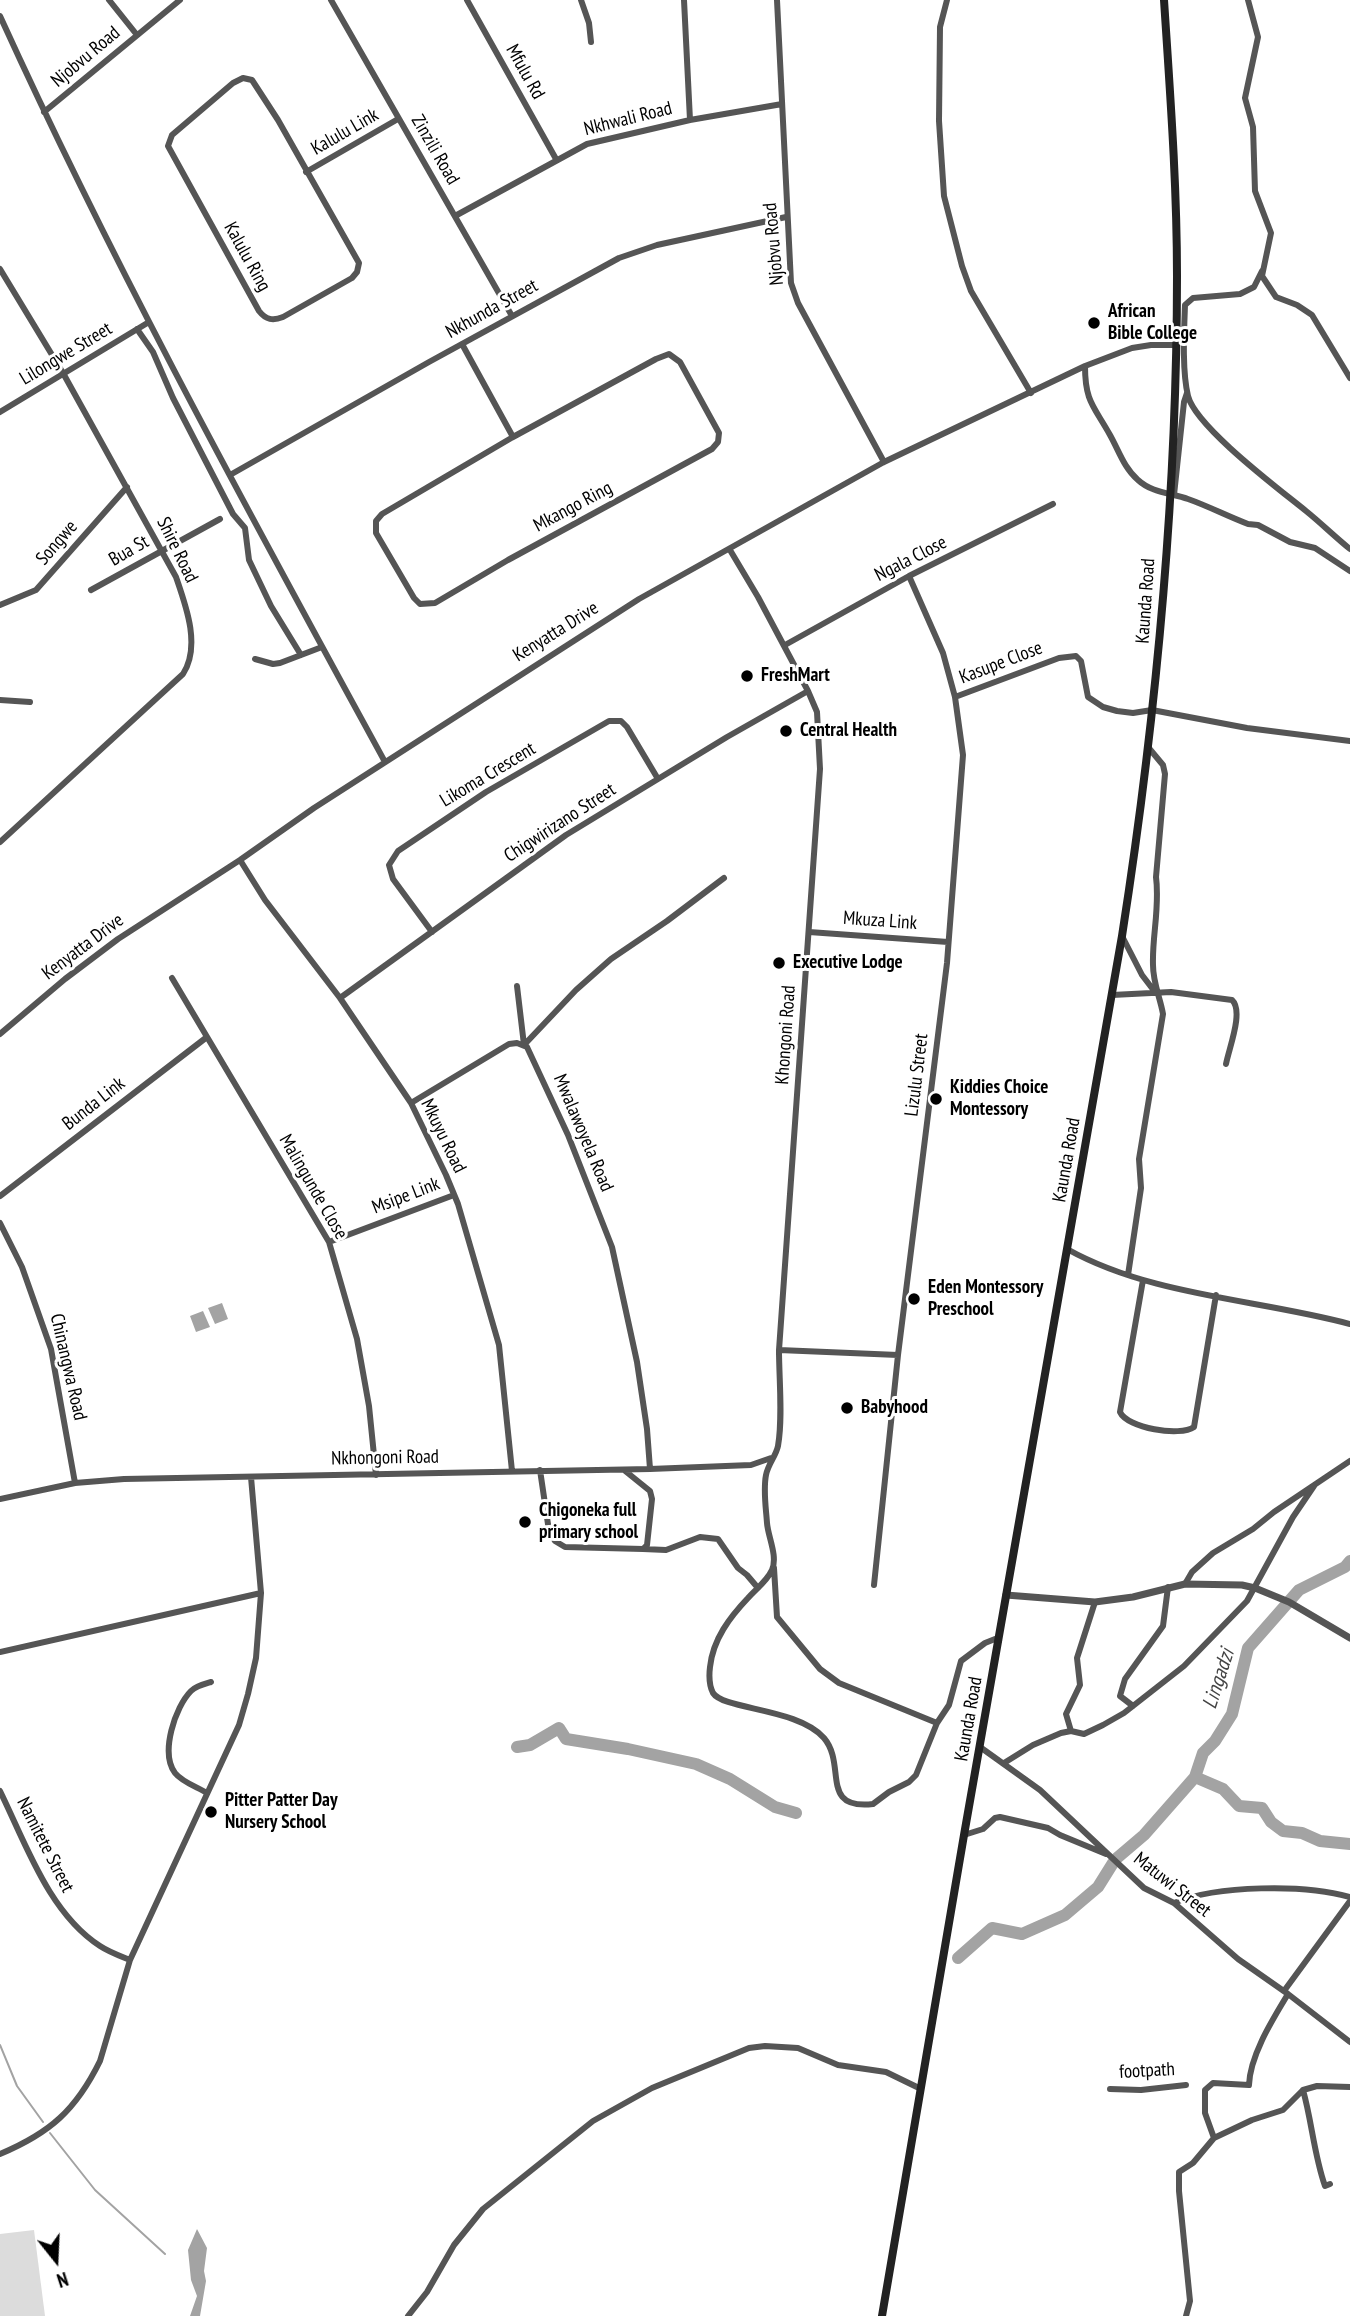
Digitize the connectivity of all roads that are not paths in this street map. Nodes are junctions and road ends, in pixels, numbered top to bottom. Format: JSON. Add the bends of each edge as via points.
{"nodes":[{"id":1,"x":109,"y":0,"type":"edge"},
{"id":2,"x":180,"y":0,"type":"edge"},
{"id":3,"x":331,"y":0,"type":"edge"},
{"id":4,"x":467,"y":0,"type":"edge"},
{"id":5,"x":581,"y":0,"type":"edge"},
{"id":6,"x":684,"y":0,"type":"edge"},
{"id":7,"x":777,"y":0,"type":"edge"},
{"id":8,"x":947,"y":0,"type":"edge"},
{"id":9,"x":1164,"y":0,"type":"edge"},
{"id":10,"x":1248,"y":0,"type":"edge"},
{"id":11,"x":0,"y":16,"type":"edge"},
{"id":12,"x":137,"y":35,"type":"junction"},
{"id":13,"x":591,"y":42,"type":"dead end"},
{"id":14,"x":782,"y":104,"type":"junction"},
{"id":15,"x":44,"y":113,"type":"junction"},
{"id":16,"x":398,"y":119,"type":"junction"},
{"id":17,"x":690,"y":120,"type":"junction"},
{"id":18,"x":556,"y":159,"type":"junction"},
{"id":19,"x":306,"y":172,"type":"junction"},
{"id":20,"x":455,"y":216,"type":"junction"},
{"id":21,"x":786,"y":217,"type":"junction"},
{"id":22,"x":0,"y":270,"type":"edge"},
{"id":23,"x":1262,"y":271,"type":"junction"},
{"id":24,"x":512,"y":316,"type":"junction"},
{"id":25,"x":149,"y":322,"type":"junction"},
{"id":26,"x":137,"y":329,"type":"junction"},
{"id":27,"x":462,"y":344,"type":"junction"},
{"id":28,"x":1175,"y":345,"type":"junction"},
{"id":29,"x":1085,"y":366,"type":"junction"},
{"id":30,"x":63,"y":373,"type":"junction"},
{"id":31,"x":1350,"y":379,"type":"edge"},
{"id":32,"x":1188,"y":391,"type":"junction"},
{"id":33,"x":1031,"y":393,"type":"junction"},
{"id":34,"x":0,"y":412,"type":"edge"},
{"id":35,"x":513,"y":437,"type":"junction"},
{"id":36,"x":884,"y":462,"type":"junction"},
{"id":37,"x":230,"y":475,"type":"junction"},
{"id":38,"x":127,"y":487,"type":"junction"},
{"id":39,"x":1172,"y":495,"type":"junction"},
{"id":40,"x":1053,"y":504,"type":"dead end"},
{"id":41,"x":220,"y":519,"type":"dead end"},
{"id":42,"x":730,"y":550,"type":"junction"},
{"id":43,"x":1350,"y":550,"type":"edge"},
{"id":44,"x":162,"y":551,"type":"junction"},
{"id":45,"x":1350,"y":571,"type":"edge"},
{"id":46,"x":909,"y":576,"type":"junction"},
{"id":47,"x":91,"y":590,"type":"dead end"},
{"id":48,"x":0,"y":605,"type":"edge"},
{"id":49,"x":785,"y":645,"type":"junction"},
{"id":50,"x":322,"y":647,"type":"junction"},
{"id":51,"x":301,"y":654,"type":"junction"},
{"id":52,"x":255,"y":659,"type":"dead end"},
{"id":53,"x":808,"y":691,"type":"junction"},
{"id":54,"x":955,"y":697,"type":"junction"},
{"id":55,"x":0,"y":700,"type":"edge"},
{"id":56,"x":30,"y":702,"type":"dead end"},
{"id":57,"x":1152,"y":710,"type":"junction"},
{"id":58,"x":1350,"y":741,"type":"edge"},
{"id":59,"x":1148,"y":747,"type":"junction"},
{"id":60,"x":386,"y":762,"type":"junction"},
{"id":61,"x":658,"y":779,"type":"junction"},
{"id":62,"x":0,"y":842,"type":"edge"},
{"id":63,"x":240,"y":860,"type":"junction"},
{"id":64,"x":724,"y":878,"type":"dead end"},
{"id":65,"x":432,"y":932,"type":"junction"},
{"id":66,"x":808,"y":932,"type":"junction"},
{"id":67,"x":1122,"y":936,"type":"junction"},
{"id":68,"x":948,"y":942,"type":"junction"},
{"id":69,"x":172,"y":978,"type":"dead end"},
{"id":70,"x":517,"y":986,"type":"dead end"},
{"id":71,"x":1156,"y":993,"type":"junction"},
{"id":72,"x":1112,"y":995,"type":"junction"},
{"id":73,"x":340,"y":999,"type":"junction"},
{"id":74,"x":0,"y":1034,"type":"edge"},
{"id":75,"x":207,"y":1037,"type":"junction"},
{"id":76,"x":524,"y":1045,"type":"junction"},
{"id":77,"x":1226,"y":1063,"type":"dead end"},
{"id":78,"x":411,"y":1103,"type":"junction"},
{"id":79,"x":454,"y":1195,"type":"junction"},
{"id":80,"x":0,"y":1196,"type":"edge"},
{"id":81,"x":0,"y":1223,"type":"edge"},
{"id":82,"x":329,"y":1242,"type":"junction"},
{"id":83,"x":1067,"y":1249,"type":"junction"},
{"id":84,"x":1128,"y":1275,"type":"junction"},
{"id":85,"x":1143,"y":1280,"type":"junction"},
{"id":86,"x":1216,"y":1295,"type":"junction"},
{"id":87,"x":1350,"y":1324,"type":"edge"},
{"id":88,"x":779,"y":1350,"type":"junction"},
{"id":89,"x":898,"y":1355,"type":"junction"},
{"id":90,"x":771,"y":1458,"type":"junction"},
{"id":91,"x":1350,"y":1461,"type":"edge"},
{"id":92,"x":623,"y":1469,"type":"junction"},
{"id":93,"x":650,"y":1469,"type":"junction"},
{"id":94,"x":540,"y":1470,"type":"junction"},
{"id":95,"x":512,"y":1471,"type":"junction"},
{"id":96,"x":376,"y":1475,"type":"junction"},
{"id":97,"x":251,"y":1477,"type":"junction"},
{"id":98,"x":75,"y":1483,"type":"junction"},
{"id":99,"x":1314,"y":1486,"type":"junction"},
{"id":100,"x":0,"y":1499,"type":"edge"},
{"id":101,"x":643,"y":1549,"type":"junction"},
{"id":102,"x":774,"y":1566,"type":"junction"},
{"id":103,"x":1185,"y":1584,"type":"junction"},
{"id":104,"x":874,"y":1585,"type":"dead end"},
{"id":105,"x":1168,"y":1587,"type":"junction"},
{"id":106,"x":758,"y":1588,"type":"junction"},
{"id":107,"x":1255,"y":1588,"type":"junction"},
{"id":108,"x":261,"y":1594,"type":"junction"},
{"id":109,"x":1006,"y":1595,"type":"junction"},
{"id":110,"x":1095,"y":1602,"type":"junction"},
{"id":111,"x":1350,"y":1638,"type":"edge"},
{"id":112,"x":999,"y":1641,"type":"junction"},
{"id":113,"x":0,"y":1652,"type":"edge"},
{"id":114,"x":211,"y":1682,"type":"dead end"},
{"id":115,"x":1133,"y":1706,"type":"junction"},
{"id":116,"x":937,"y":1723,"type":"junction"},
{"id":117,"x":1071,"y":1731,"type":"junction"},
{"id":118,"x":981,"y":1747,"type":"junction"},
{"id":119,"x":1004,"y":1763,"type":"junction"},
{"id":120,"x":0,"y":1791,"type":"edge"},
{"id":121,"x":207,"y":1793,"type":"junction"},
{"id":122,"x":964,"y":1835,"type":"junction"},
{"id":123,"x":1107,"y":1854,"type":"junction"},
{"id":124,"x":1350,"y":1899,"type":"edge"},
{"id":125,"x":1174,"y":1903,"type":"junction"},
{"id":126,"x":130,"y":1960,"type":"junction"},
{"id":127,"x":1286,"y":1992,"type":"junction"},
{"id":128,"x":1350,"y":2042,"type":"edge"},
{"id":129,"x":1186,"y":2085,"type":"dead end"},
{"id":130,"x":1350,"y":2087,"type":"edge"},
{"id":131,"x":921,"y":2088,"type":"junction"},
{"id":132,"x":1110,"y":2089,"type":"dead end"},
{"id":133,"x":1303,"y":2090,"type":"junction"},
{"id":134,"x":1214,"y":2138,"type":"junction"},
{"id":135,"x":0,"y":2154,"type":"edge"},
{"id":136,"x":1330,"y":2185,"type":"dead end"},
{"id":137,"x":408,"y":2316,"type":"edge"},
{"id":138,"x":882,"y":2316,"type":"edge"},
{"id":139,"x":1186,"y":2316,"type":"edge"}],
"edges":[{"from":1,"to":12,"type":"street"},
{"from":2,"to":12,"type":"street","name":"Njobvu Road"},
{"from":3,"to":16,"type":"street","name":"Zinzili Road"},
{"from":4,"to":18,"type":"street","name":"Mfulu Rd"},
{"from":5,"to":13,"type":"street"},
{"from":6,"to":17,"type":"street"},
{"from":7,"to":14,"type":"street","name":"Njobvu Road"},
{"from":8,"to":33,"type":"street","via":[[940,38],[944,196],[971,291]]},
{"from":9,"to":28,"type":"main road","name":"Kaunda Road","via":[[1176,208]]},
{"from":10,"to":23,"type":"street","via":[[1258,37],[1245,98],[1254,127],[1255,191],[1271,233]]},
{"from":11,"to":15,"type":"street"},
{"from":12,"to":15,"type":"street","name":"Njobvu Road"},
{"from":14,"to":17,"type":"street","name":"Nkhwali Road"},
{"from":14,"to":21,"type":"street","name":"Njobvu Road"},
{"from":15,"to":25,"type":"street"},
{"from":16,"to":19,"type":"street","name":"Kalulu Link"},
{"from":16,"to":20,"type":"street","name":"Zinzili Road"},
{"from":17,"to":18,"type":"street","name":"Nkhwali Road","via":[[587,144]]},
{"from":18,"to":20,"type":"street","name":"Nkhwali Road"},
{"from":19,"to":19,"type":"street","name":"Kalulu Ring","via":[[248,78],[233,83],[167,143],[259,311],[270,319],[283,317],[352,278],[359,267]]},
{"from":20,"to":24,"type":"street","name":"Zinzili Road"},
{"from":21,"to":24,"type":"street","name":"Nkhunda Street","via":[[637,251]]},
{"from":21,"to":36,"type":"street","name":"Njobvu Road","via":[[796,297]]},
{"from":22,"to":30,"type":"street","name":"Shire Road"},
{"from":23,"to":31,"type":"street","via":[[1276,297],[1311,315]]},
{"from":23,"to":32,"type":"street","via":[[1254,287],[1240,294],[1193,298],[1185,305]]},
{"from":24,"to":27,"type":"street","name":"Nkhunda Street"},
{"from":25,"to":26,"type":"street","name":"Lilongwe Street"},
{"from":25,"to":37,"type":"street"},
{"from":26,"to":30,"type":"street","name":"Lilongwe Street"},
{"from":26,"to":51,"type":"street","via":[[153,352],[233,514],[245,528],[249,560],[279,622]]},
{"from":27,"to":35,"type":"street"},
{"from":27,"to":37,"type":"street","name":"Nkhunda Street"},
{"from":28,"to":29,"type":"street","name":"Kenyatta Drive","via":[[1132,348]]},
{"from":28,"to":39,"type":"main road","name":"Kaunda Road"},
{"from":29,"to":33,"type":"street","name":"Kenyatta Drive"},
{"from":29,"to":39,"type":"street","via":[[1087,396],[1124,465],[1140,482]]},
{"from":30,"to":34,"type":"street","name":"Lilongwe Street"},
{"from":30,"to":38,"type":"street","name":"Shire Road"},
{"from":32,"to":39,"type":"street"},
{"from":32,"to":43,"type":"street","via":[[1196,412],[1209,427]]},
{"from":33,"to":36,"type":"street","name":"Kenyatta Drive"},
{"from":35,"to":35,"type":"street","name":"Mkango Ring","via":[[378,517],[376,533],[420,604],[435,603],[712,449],[719,433],[680,362],[669,354]]},
{"from":36,"to":42,"type":"street","name":"Kenyatta Drive"},
{"from":37,"to":50,"type":"street"},
{"from":38,"to":44,"type":"street","name":"Shire Road"},
{"from":38,"to":48,"type":"street","name":"Songwe","via":[[36,590]]},
{"from":39,"to":45,"type":"street","via":[[1315,548]]},
{"from":39,"to":57,"type":"main road","name":"Kaunda Road"},
{"from":40,"to":46,"type":"street","name":"Ngala Close"},
{"from":41,"to":44,"type":"street","name":"Bua St"},
{"from":42,"to":49,"type":"street","name":"Khongoni Road"},
{"from":42,"to":60,"type":"street","name":"Kenyatta Drive","via":[[607,619]]},
{"from":44,"to":47,"type":"street","name":"Bua St"},
{"from":44,"to":62,"type":"street","name":"Shire Road","via":[[186,611],[192,647],[183,674]]},
{"from":46,"to":49,"type":"street","name":"Ngala Close"},
{"from":46,"to":54,"type":"street","name":"Lizulu Street","via":[[943,653]]},
{"from":49,"to":53,"type":"street","name":"Khongoni Road"},
{"from":50,"to":51,"type":"street"},
{"from":50,"to":60,"type":"street"},
{"from":51,"to":52,"type":"street","via":[[273,664]]},
{"from":53,"to":61,"type":"street","name":"Chigwirizano Street"},
{"from":53,"to":66,"type":"street","name":"Khongoni Road","via":[[817,712],[820,769]]},
{"from":54,"to":57,"type":"street","name":"Kasupe Close","via":[[1059,658],[1079,657],[1086,693],[1093,701],[1133,713]]},
{"from":54,"to":68,"type":"street","name":"Lizulu Street","via":[[963,755]]},
{"from":55,"to":56,"type":"street"},
{"from":57,"to":58,"type":"street"},
{"from":57,"to":59,"type":"main road","name":"Kaunda Road"},
{"from":59,"to":67,"type":"main road","name":"Kaunda Road"},
{"from":59,"to":71,"type":"street","via":[[1165,774],[1156,877]]},
{"from":60,"to":63,"type":"street","name":"Kenyatta Drive"},
{"from":61,"to":65,"type":"street","name":"Chigwirizano Street","via":[[566,835]]},
{"from":61,"to":65,"type":"street","name":"Likoma Crescent","via":[[627,727],[612,720],[486,792],[420,836],[398,851],[389,865],[393,879]]},
{"from":63,"to":73,"type":"street","name":"Mkuyu Road"},
{"from":63,"to":74,"type":"street","name":"Kenyatta Drive","via":[[93,957]]},
{"from":64,"to":76,"type":"street","via":[[611,958]]},
{"from":65,"to":73,"type":"street","name":"Chigwirizano Street"},
{"from":66,"to":68,"type":"street","name":"Mkuza Link"},
{"from":66,"to":88,"type":"street","name":"Khongoni Road"},
{"from":67,"to":71,"type":"street"},
{"from":67,"to":72,"type":"main road","name":"Kaunda Road"},
{"from":68,"to":89,"type":"street","name":"Lizulu Street"},
{"from":69,"to":75,"type":"street","name":"Malingunde Close"},
{"from":70,"to":76,"type":"street"},
{"from":71,"to":72,"type":"street"},
{"from":71,"to":77,"type":"street","via":[[1219,996],[1236,1002]]},
{"from":71,"to":84,"type":"street","via":[[1163,1019],[1139,1159],[1141,1188]]},
{"from":72,"to":83,"type":"main road","name":"Kaunda Road"},
{"from":73,"to":78,"type":"street","name":"Mkuyu Road"},
{"from":75,"to":80,"type":"street","name":"Bunda Link"},
{"from":75,"to":82,"type":"street","name":"Malingunde Close"},
{"from":76,"to":78,"type":"street","via":[[509,1045]]},
{"from":76,"to":93,"type":"street","name":"Mwalawoyela Road","via":[[568,1135],[612,1247],[637,1362]]},
{"from":78,"to":79,"type":"street","name":"Mkuyu Road"},
{"from":79,"to":82,"type":"street","name":"Msipe Link"},
{"from":79,"to":95,"type":"street","name":"Mkuyu Road","via":[[499,1345]]},
{"from":81,"to":98,"type":"street","name":"Chinangwa Road","via":[[22,1267],[51,1349]]},
{"from":82,"to":96,"type":"street","name":"Malingunde Close","via":[[357,1339]]},
{"from":83,"to":84,"type":"street"},
{"from":83,"to":109,"type":"main road","name":"Kaunda Road"},
{"from":84,"to":85,"type":"street"},
{"from":85,"to":86,"type":"street"},
{"from":85,"to":86,"type":"street","via":[[1119,1412],[1132,1424],[1184,1432],[1194,1427]]},
{"from":86,"to":87,"type":"street"},
{"from":88,"to":89,"type":"street"},
{"from":88,"to":90,"type":"street","name":"Khongoni Road","via":[[778,1443]]},
{"from":89,"to":104,"type":"street","name":"Lizulu Street"},
{"from":90,"to":93,"type":"street","name":"Nkhongoni Road","via":[[751,1465]]},
{"from":90,"to":102,"type":"street","name":"Khongoni Road","via":[[765,1483]]},
{"from":91,"to":99,"type":"street"},
{"from":92,"to":93,"type":"street","name":"Nkhongoni Road"},
{"from":92,"to":94,"type":"street","name":"Nkhongoni Road"},
{"from":92,"to":101,"type":"street","via":[[650,1491],[652,1499]]},
{"from":94,"to":95,"type":"street","name":"Nkhongoni Road"},
{"from":94,"to":101,"type":"street","via":[[549,1531],[555,1541],[565,1547]]},
{"from":95,"to":96,"type":"street","name":"Nkhongoni Road"},
{"from":96,"to":97,"type":"street","name":"Nkhongoni Road"},
{"from":97,"to":98,"type":"street","name":"Nkhongoni Road"},
{"from":97,"to":108,"type":"street"},
{"from":98,"to":100,"type":"street","name":"Nkhongoni Road"},
{"from":99,"to":103,"type":"street","via":[[1213,1553]]},
{"from":99,"to":107,"type":"street"},
{"from":101,"to":106,"type":"street","via":[[666,1550],[700,1537],[718,1539]]},
{"from":102,"to":106,"type":"street"},
{"from":102,"to":116,"type":"street","name":"Khongoni Road","via":[[777,1617],[820,1669],[839,1683]]},
{"from":103,"to":105,"type":"street"},
{"from":103,"to":107,"type":"street"},
{"from":105,"to":110,"type":"street"},
{"from":105,"to":115,"type":"street","via":[[1163,1626],[1125,1679],[1119,1696]]},
{"from":106,"to":116,"type":"street","via":[[719,1636],[710,1669],[711,1688],[723,1700],[803,1721],[818,1732],[829,1744],[844,1800],[873,1804],[909,1782]]},
{"from":107,"to":111,"type":"street"},
{"from":107,"to":115,"type":"street","via":[[1185,1667]]},
{"from":108,"to":113,"type":"street"},
{"from":108,"to":121,"type":"street","via":[[248,1694],[239,1725]]},
{"from":109,"to":110,"type":"street"},
{"from":109,"to":112,"type":"main road","name":"Kaunda Road"},
{"from":110,"to":117,"type":"street","via":[[1077,1658],[1080,1685],[1066,1714]]},
{"from":112,"to":116,"type":"street","via":[[989,1641],[962,1659],[949,1705]]},
{"from":112,"to":118,"type":"main road","name":"Kaunda Road"},
{"from":114,"to":121,"type":"street","via":[[191,1691],[170,1734],[168,1751],[175,1773]]},
{"from":115,"to":117,"type":"street","via":[[1089,1732]]},
{"from":117,"to":119,"type":"street","via":[[1060,1732]]},
{"from":118,"to":119,"type":"street","name":"Matuwi Street"},
{"from":118,"to":122,"type":"main road","name":"Kaunda Road"},
{"from":119,"to":123,"type":"street","name":"Matuwi Street","via":[[1071,1817]]},
{"from":120,"to":126,"type":"street","name":"Namitete Street","via":[[62,1911],[102,1947]]},
{"from":121,"to":126,"type":"street"},
{"from":122,"to":123,"type":"street","via":[[983,1829],[995,1818],[1012,1819],[1048,1828]]},
{"from":122,"to":131,"type":"main road","name":"Kaunda Road"},
{"from":123,"to":125,"type":"street","name":"Matuwi Street","via":[[1144,1888]]},
{"from":124,"to":125,"type":"street","via":[[1291,1889],[1222,1892]]},
{"from":124,"to":127,"type":"street"},
{"from":125,"to":127,"type":"street","name":"Matuwi Street","via":[[1238,1959]]},
{"from":126,"to":135,"type":"street","via":[[100,2061],[87,2086],[43,2134]]},
{"from":127,"to":128,"type":"street","name":"Matuwi Street"},
{"from":127,"to":134,"type":"street","via":[[1249,2071],[1249,2085],[1213,2083],[1205,2090],[1205,2113]]},
{"from":129,"to":132,"type":"street","name":"footpath"},
{"from":130,"to":133,"type":"street"},
{"from":131,"to":137,"type":"street","via":[[886,2072],[838,2065],[797,2048],[765,2046],[749,2048],[652,2088],[593,2120],[483,2209]]},
{"from":131,"to":138,"type":"main road","name":"Kaunda Road"},
{"from":133,"to":134,"type":"street","via":[[1283,2110]]},
{"from":133,"to":136,"type":"street","via":[[1320,2170],[1325,2186]]},
{"from":134,"to":139,"type":"street","via":[[1179,2172],[1190,2301]]}]}
